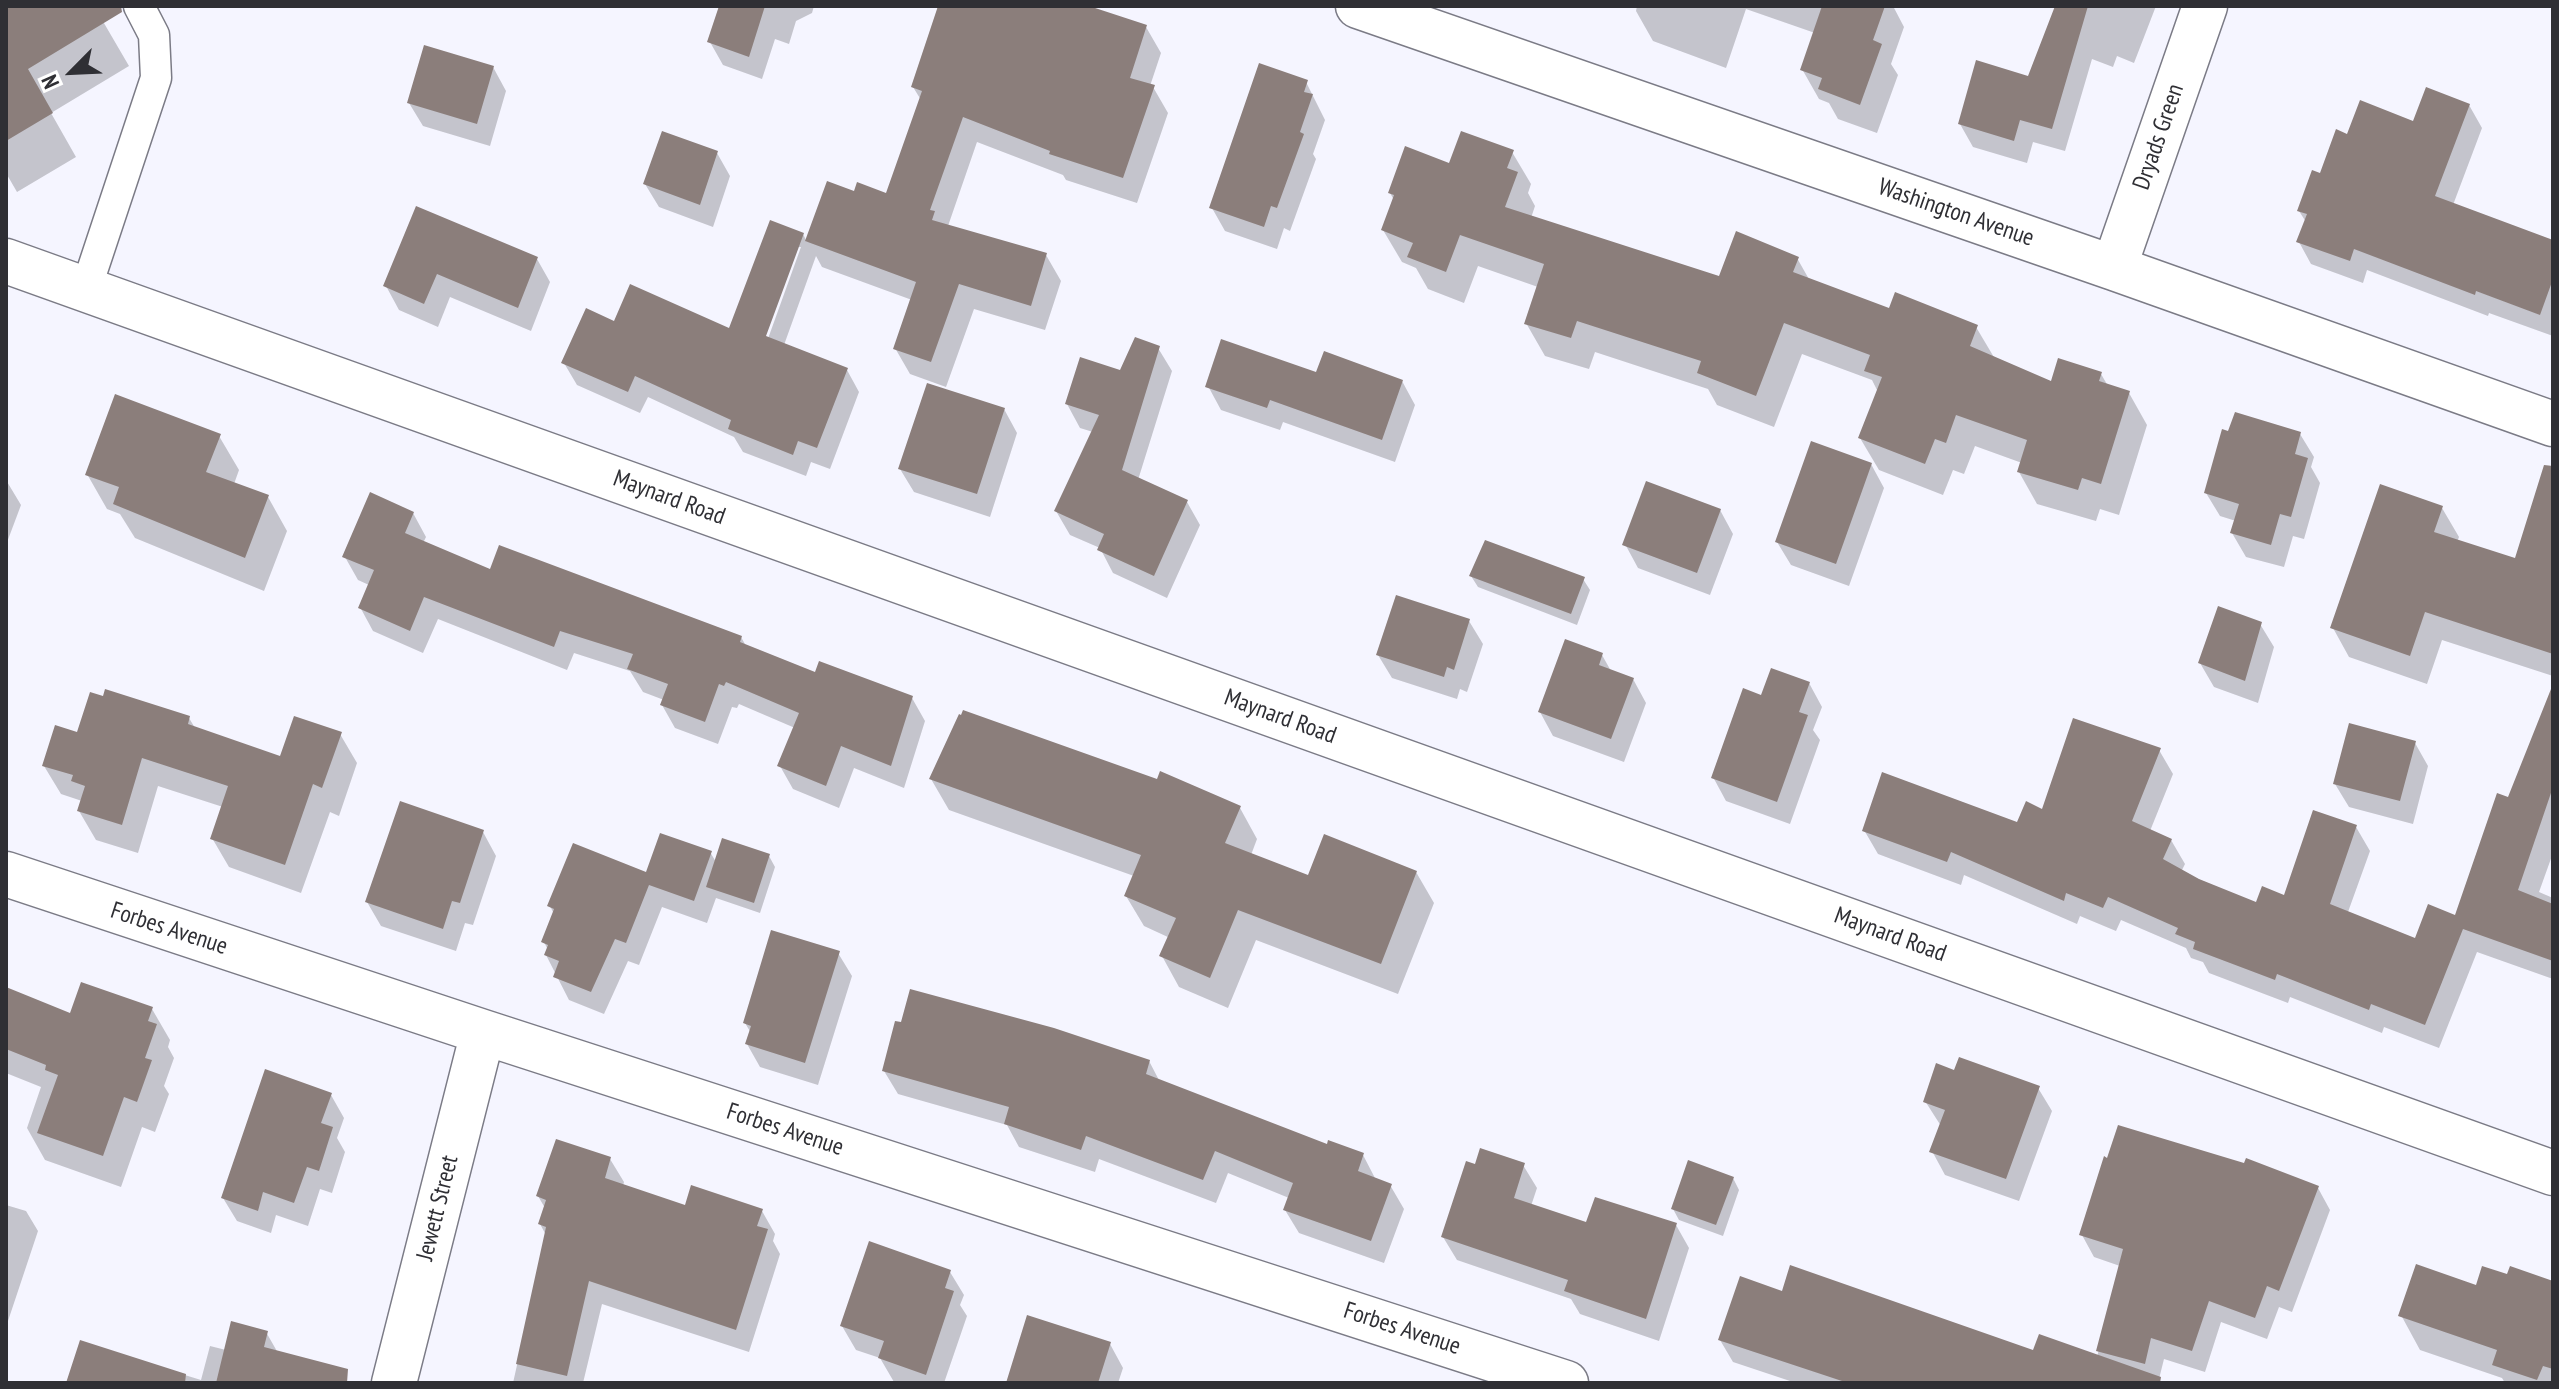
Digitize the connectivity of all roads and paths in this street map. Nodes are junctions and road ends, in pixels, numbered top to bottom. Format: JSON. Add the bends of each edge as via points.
{"nodes":[{"id":1,"x":139,"y":6,"type":"edge"},
{"id":2,"x":1358,"y":6,"type":"edge"},
{"id":3,"x":2205,"y":6,"type":"edge"},
{"id":4,"x":6,"y":261,"type":"edge"},
{"id":5,"x":2114,"y":268,"type":"junction"},
{"id":6,"x":86,"y":289,"type":"junction"},
{"id":7,"x":2553,"y":424,"type":"edge"},
{"id":8,"x":6,"y":874,"type":"edge"},
{"id":9,"x":483,"y":1032,"type":"junction"},
{"id":10,"x":2553,"y":1173,"type":"edge"},
{"id":11,"x":394,"y":1383,"type":"edge"},
{"id":12,"x":1566,"y":1383,"type":"edge"}],
"edges":[{"from":1,"to":6,"type":"lane","via":[[154,35],[156,78]]},
{"from":2,"to":5,"type":"street","name":"Washington Avenue"},
{"from":3,"to":5,"type":"street","name":"Dryads Green"},
{"from":4,"to":6,"type":"street","name":"Maynard Road"},
{"from":5,"to":7,"type":"street","name":"Washington Avenue"},
{"from":6,"to":10,"type":"street","name":"Maynard Road"},
{"from":8,"to":9,"type":"street","name":"Forbes Avenue"},
{"from":9,"to":11,"type":"street","name":"Jewett Street"},
{"from":9,"to":12,"type":"street","name":"Forbes Avenue"}]}
